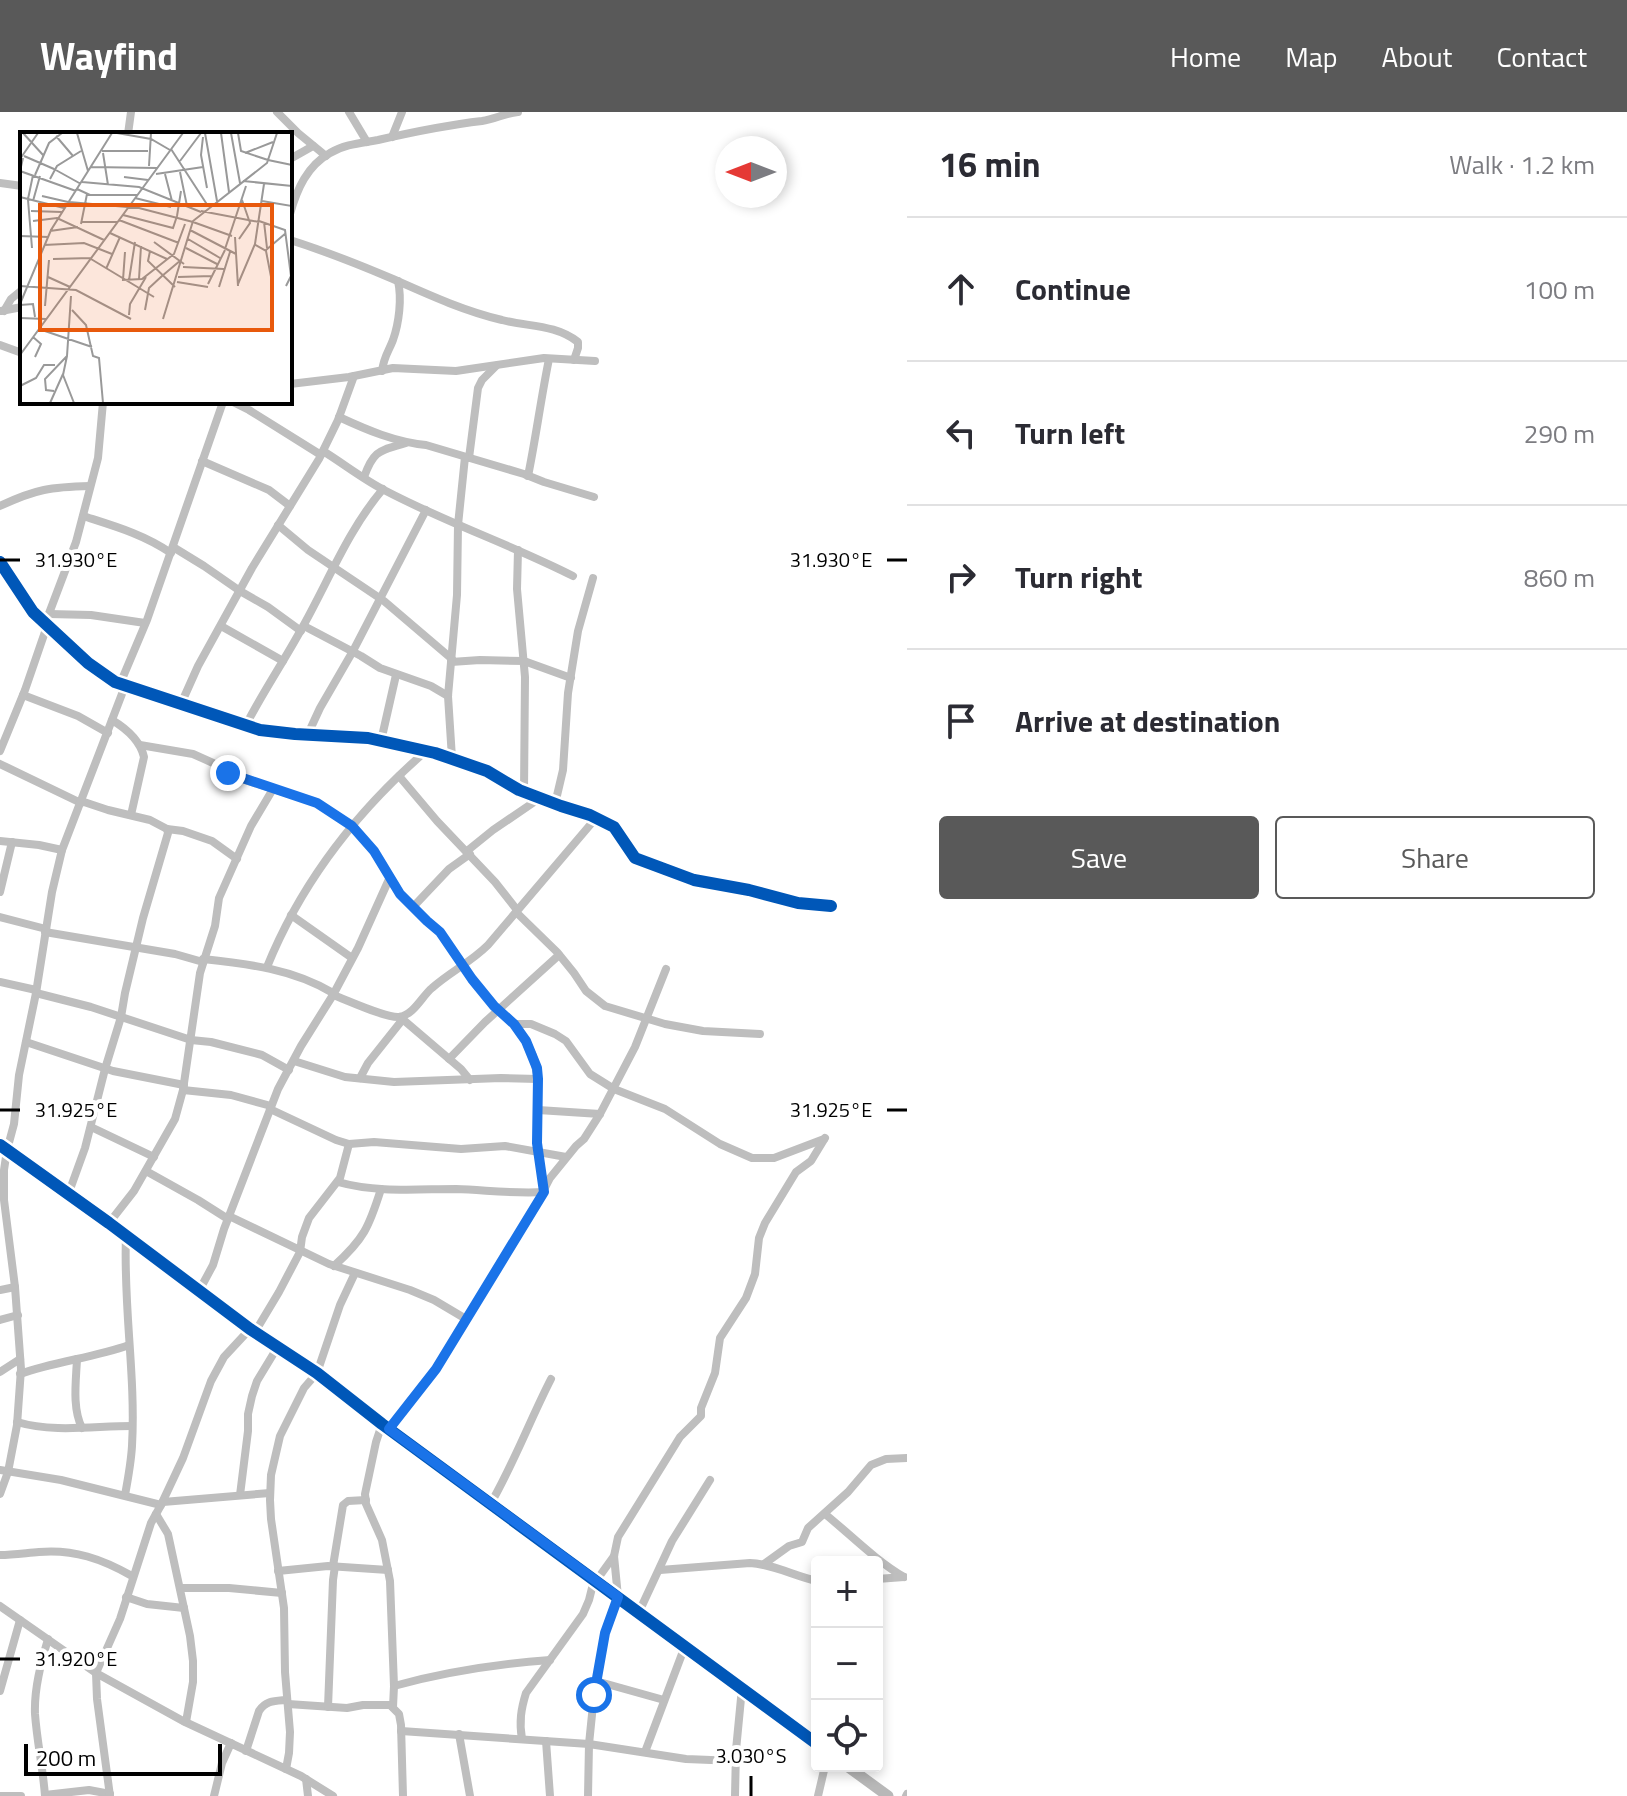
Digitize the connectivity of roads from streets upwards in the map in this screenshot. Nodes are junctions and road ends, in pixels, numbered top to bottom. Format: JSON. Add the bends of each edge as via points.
{"nodes":[{"id":1,"x":131,"y":112,"type":"edge"},
{"id":2,"x":277,"y":112,"type":"edge"},
{"id":3,"x":349,"y":112,"type":"edge"},
{"id":4,"x":402,"y":112,"type":"edge"},
{"id":5,"x":518,"y":112,"type":"edge"},
{"id":6,"x":491,"y":115,"type":"edge"},
{"id":7,"x":128,"y":132,"type":"edge"},
{"id":8,"x":392,"y":137,"type":"junction"},
{"id":9,"x":367,"y":142,"type":"junction"},
{"id":10,"x":313,"y":146,"type":"junction"},
{"id":11,"x":326,"y":156,"type":"junction"},
{"id":12,"x":292,"y":158,"type":"edge"},
{"id":13,"x":0,"y":183,"type":"edge"},
{"id":14,"x":20,"y":186,"type":"edge"},
{"id":15,"x":292,"y":209,"type":"edge"},
{"id":16,"x":292,"y":241,"type":"edge"},
{"id":17,"x":398,"y":281,"type":"junction"},
{"id":18,"x":20,"y":292,"type":"edge"},
{"id":19,"x":2,"y":311,"type":"edge"},
{"id":20,"x":549,"y":359,"type":"junction"},
{"id":21,"x":574,"y":360,"type":"junction"},
{"id":22,"x":595,"y":361,"type":"dead end"},
{"id":23,"x":496,"y":366,"type":"junction"},
{"id":24,"x":382,"y":371,"type":"junction"},
{"id":25,"x":354,"y":376,"type":"junction"},
{"id":26,"x":292,"y":384,"type":"edge"},
{"id":27,"x":103,"y":404,"type":"edge"},
{"id":28,"x":222,"y":404,"type":"edge"},
{"id":29,"x":237,"y":404,"type":"edge"},
{"id":30,"x":339,"y":417,"type":"junction"},
{"id":31,"x":408,"y":443,"type":"junction"},
{"id":32,"x":322,"y":453,"type":"junction"},
{"id":33,"x":467,"y":457,"type":"junction"},
{"id":34,"x":202,"y":461,"type":"junction"},
{"id":35,"x":528,"y":476,"type":"junction"},
{"id":36,"x":364,"y":477,"type":"junction"},
{"id":37,"x":90,"y":486,"type":"junction"},
{"id":38,"x":383,"y":489,"type":"junction"},
{"id":39,"x":594,"y":497,"type":"dead end"},
{"id":40,"x":0,"y":506,"type":"edge"},
{"id":41,"x":290,"y":506,"type":"junction"},
{"id":42,"x":426,"y":510,"type":"junction"},
{"id":43,"x":83,"y":516,"type":"junction"},
{"id":44,"x":278,"y":525,"type":"junction"},
{"id":45,"x":458,"y":525,"type":"junction"},
{"id":46,"x":172,"y":550,"type":"junction"},
{"id":47,"x":518,"y":550,"type":"junction"},
{"id":48,"x":0,"y":562,"type":"edge"},
{"id":49,"x":334,"y":567,"type":"junction"},
{"id":50,"x":573,"y":576,"type":"dead end"},
{"id":51,"x":9,"y":577,"type":"junction"},
{"id":52,"x":593,"y":578,"type":"dead end"},
{"id":53,"x":0,"y":583,"type":"edge"},
{"id":54,"x":240,"y":591,"type":"junction"},
{"id":55,"x":381,"y":599,"type":"junction"},
{"id":56,"x":49,"y":614,"type":"junction"},
{"id":57,"x":145,"y":623,"type":"junction"},
{"id":58,"x":46,"y":625,"type":"junction"},
{"id":59,"x":221,"y":626,"type":"junction"},
{"id":60,"x":302,"y":628,"type":"junction"},
{"id":61,"x":353,"y":651,"type":"junction"},
{"id":62,"x":451,"y":660,"type":"junction"},
{"id":63,"x":283,"y":661,"type":"junction"},
{"id":64,"x":524,"y":661,"type":"junction"},
{"id":65,"x":396,"y":675,"type":"junction"},
{"id":66,"x":571,"y":678,"type":"junction"},
{"id":67,"x":122,"y":685,"type":"junction"},
{"id":68,"x":23,"y":695,"type":"junction"},
{"id":69,"x":448,"y":696,"type":"junction"},
{"id":70,"x":181,"y":704,"type":"junction"},
{"id":71,"x":112,"y":720,"type":"junction"},
{"id":72,"x":246,"y":725,"type":"junction"},
{"id":73,"x":4,"y":730,"type":"edge"},
{"id":74,"x":108,"y":733,"type":"junction"},
{"id":75,"x":308,"y":734,"type":"junction"},
{"id":76,"x":381,"y":741,"type":"junction"},
{"id":77,"x":140,"y":745,"type":"junction"},
{"id":78,"x":0,"y":751,"type":"edge"},
{"id":79,"x":426,"y":751,"type":"junction"},
{"id":80,"x":452,"y":758,"type":"junction"},
{"id":81,"x":0,"y":764,"type":"edge"},
{"id":82,"x":399,"y":776,"type":"junction"},
{"id":83,"x":273,"y":789,"type":"junction"},
{"id":84,"x":524,"y":792,"type":"junction"},
{"id":85,"x":540,"y":798,"type":"junction"},
{"id":86,"x":81,"y":802,"type":"junction"},
{"id":87,"x":555,"y":804,"type":"junction"},
{"id":88,"x":131,"y":815,"type":"junction"},
{"id":89,"x":596,"y":818,"type":"junction"},
{"id":90,"x":352,"y":826,"type":"junction"},
{"id":91,"x":167,"y":829,"type":"junction"},
{"id":92,"x":0,"y":841,"type":"edge"},
{"id":93,"x":12,"y":842,"type":"junction"},
{"id":94,"x":62,"y":850,"type":"junction"},
{"id":95,"x":469,"y":853,"type":"junction"},
{"id":96,"x":237,"y":859,"type":"junction"},
{"id":97,"x":390,"y":877,"type":"junction"},
{"id":98,"x":0,"y":892,"type":"edge"},
{"id":99,"x":831,"y":906,"type":"dead end"},
{"id":100,"x":413,"y":907,"type":"junction"},
{"id":101,"x":517,"y":911,"type":"junction"},
{"id":102,"x":291,"y":915,"type":"junction"},
{"id":103,"x":0,"y":917,"type":"edge"},
{"id":104,"x":46,"y":930,"type":"junction"},
{"id":105,"x":137,"y":948,"type":"junction"},
{"id":106,"x":559,"y":955,"type":"junction"},
{"id":107,"x":352,"y":958,"type":"junction"},
{"id":108,"x":203,"y":961,"type":"junction"},
{"id":109,"x":463,"y":966,"type":"junction"},
{"id":110,"x":267,"y":967,"type":"junction"},
{"id":111,"x":666,"y":969,"type":"dead end"},
{"id":112,"x":0,"y":982,"type":"edge"},
{"id":113,"x":36,"y":991,"type":"junction"},
{"id":114,"x":333,"y":994,"type":"junction"},
{"id":115,"x":499,"y":1010,"type":"junction"},
{"id":116,"x":121,"y":1017,"type":"junction"},
{"id":117,"x":402,"y":1018,"type":"junction"},
{"id":118,"x":647,"y":1019,"type":"junction"},
{"id":119,"x":514,"y":1024,"type":"junction"},
{"id":120,"x":760,"y":1034,"type":"dead end"},
{"id":121,"x":191,"y":1040,"type":"junction"},
{"id":122,"x":26,"y":1042,"type":"junction"},
{"id":123,"x":449,"y":1059,"type":"junction"},
{"id":124,"x":291,"y":1066,"type":"junction"},
{"id":125,"x":105,"y":1069,"type":"junction"},
{"id":126,"x":360,"y":1078,"type":"junction"},
{"id":127,"x":538,"y":1079,"type":"junction"},
{"id":128,"x":470,"y":1080,"type":"junction"},
{"id":129,"x":183,"y":1088,"type":"junction"},
{"id":130,"x":614,"y":1089,"type":"junction"},
{"id":131,"x":270,"y":1108,"type":"junction"},
{"id":132,"x":538,"y":1110,"type":"junction"},
{"id":133,"x":600,"y":1114,"type":"junction"},
{"id":134,"x":91,"y":1127,"type":"junction"},
{"id":135,"x":349,"y":1144,"type":"junction"},
{"id":136,"x":3,"y":1148,"type":"edge"},
{"id":137,"x":538,"y":1152,"type":"junction"},
{"id":138,"x":154,"y":1157,"type":"junction"},
{"id":139,"x":566,"y":1157,"type":"junction"},
{"id":140,"x":146,"y":1171,"type":"junction"},
{"id":141,"x":338,"y":1182,"type":"junction"},
{"id":142,"x":381,"y":1189,"type":"junction"},
{"id":143,"x":544,"y":1192,"type":"junction"},
{"id":144,"x":2,"y":1193,"type":"edge"},
{"id":145,"x":68,"y":1195,"type":"junction"},
{"id":146,"x":228,"y":1218,"type":"junction"},
{"id":147,"x":109,"y":1223,"type":"junction"},
{"id":148,"x":126,"y":1236,"type":"junction"},
{"id":149,"x":300,"y":1252,"type":"junction"},
{"id":150,"x":334,"y":1266,"type":"junction"},
{"id":151,"x":355,"y":1273,"type":"junction"},
{"id":152,"x":15,"y":1287,"type":"junction"},
{"id":153,"x":0,"y":1290,"type":"edge"},
{"id":154,"x":199,"y":1291,"type":"junction"},
{"id":155,"x":18,"y":1315,"type":"junction"},
{"id":156,"x":466,"y":1319,"type":"junction"},
{"id":157,"x":0,"y":1320,"type":"edge"},
{"id":158,"x":252,"y":1330,"type":"junction"},
{"id":159,"x":129,"y":1345,"type":"junction"},
{"id":160,"x":277,"y":1348,"type":"junction"},
{"id":161,"x":20,"y":1359,"type":"junction"},
{"id":162,"x":77,"y":1359,"type":"junction"},
{"id":163,"x":0,"y":1372,"type":"edge"},
{"id":164,"x":317,"y":1373,"type":"junction"},
{"id":165,"x":20,"y":1374,"type":"junction"},
{"id":166,"x":551,"y":1379,"type":"dead end"},
{"id":167,"x":17,"y":1422,"type":"junction"},
{"id":168,"x":132,"y":1426,"type":"junction"},
{"id":169,"x":385,"y":1426,"type":"junction"},
{"id":170,"x":82,"y":1428,"type":"junction"},
{"id":171,"x":907,"y":1458,"type":"edge"},
{"id":172,"x":4,"y":1471,"type":"edge"},
{"id":173,"x":710,"y":1480,"type":"dead end"},
{"id":174,"x":270,"y":1493,"type":"junction"},
{"id":175,"x":0,"y":1494,"type":"edge"},
{"id":176,"x":125,"y":1495,"type":"junction"},
{"id":177,"x":240,"y":1495,"type":"junction"},
{"id":178,"x":366,"y":1500,"type":"junction"},
{"id":179,"x":491,"y":1503,"type":"junction"},
{"id":180,"x":160,"y":1507,"type":"junction"},
{"id":181,"x":825,"y":1514,"type":"junction"},
{"id":182,"x":0,"y":1555,"type":"edge"},
{"id":183,"x":614,"y":1556,"type":"junction"},
{"id":184,"x":764,"y":1564,"type":"junction"},
{"id":185,"x":334,"y":1566,"type":"junction"},
{"id":186,"x":388,"y":1570,"type":"junction"},
{"id":187,"x":660,"y":1570,"type":"junction"},
{"id":188,"x":278,"y":1571,"type":"junction"},
{"id":189,"x":132,"y":1576,"type":"junction"},
{"id":190,"x":906,"y":1576,"type":"edge"},
{"id":191,"x":883,"y":1578,"type":"edge"},
{"id":192,"x":811,"y":1579,"type":"edge"},
{"id":193,"x":595,"y":1580,"type":"junction"},
{"id":194,"x":180,"y":1588,"type":"junction"},
{"id":195,"x":282,"y":1593,"type":"junction"},
{"id":196,"x":126,"y":1597,"type":"junction"},
{"id":197,"x":618,"y":1597,"type":"junction"},
{"id":198,"x":0,"y":1606,"type":"edge"},
{"id":199,"x":184,"y":1608,"type":"junction"},
{"id":200,"x":639,"y":1612,"type":"junction"},
{"id":201,"x":20,"y":1620,"type":"junction"},
{"id":202,"x":48,"y":1639,"type":"junction"},
{"id":203,"x":685,"y":1646,"type":"junction"},
{"id":204,"x":550,"y":1660,"type":"junction"},
{"id":205,"x":96,"y":1673,"type":"junction"},
{"id":206,"x":596,"y":1681,"type":"junction"},
{"id":207,"x":394,"y":1686,"type":"junction"},
{"id":208,"x":742,"y":1688,"type":"junction"},
{"id":209,"x":0,"y":1691,"type":"edge"},
{"id":210,"x":664,"y":1700,"type":"junction"},
{"id":211,"x":288,"y":1702,"type":"junction"},
{"id":212,"x":328,"y":1707,"type":"junction"},
{"id":213,"x":393,"y":1707,"type":"junction"},
{"id":214,"x":186,"y":1722,"type":"junction"},
{"id":215,"x":401,"y":1731,"type":"junction"},
{"id":216,"x":459,"y":1734,"type":"junction"},
{"id":217,"x":522,"y":1739,"type":"junction"},
{"id":218,"x":811,"y":1740,"type":"edge"},
{"id":219,"x":546,"y":1741,"type":"junction"},
{"id":220,"x":231,"y":1743,"type":"junction"},
{"id":221,"x":589,"y":1744,"type":"junction"},
{"id":222,"x":246,"y":1751,"type":"junction"},
{"id":223,"x":645,"y":1752,"type":"junction"},
{"id":224,"x":736,"y":1761,"type":"junction"},
{"id":225,"x":286,"y":1769,"type":"junction"},
{"id":226,"x":824,"y":1772,"type":"edge"},
{"id":227,"x":855,"y":1772,"type":"edge"},
{"id":228,"x":306,"y":1779,"type":"junction"},
{"id":229,"x":45,"y":1795,"type":"edge"},
{"id":230,"x":110,"y":1795,"type":"edge"},
{"id":231,"x":0,"y":1796,"type":"edge"},
{"id":232,"x":21,"y":1796,"type":"edge"},
{"id":233,"x":214,"y":1796,"type":"edge"},
{"id":234,"x":308,"y":1796,"type":"edge"},
{"id":235,"x":333,"y":1796,"type":"edge"},
{"id":236,"x":403,"y":1796,"type":"edge"},
{"id":237,"x":470,"y":1796,"type":"edge"},
{"id":238,"x":550,"y":1796,"type":"edge"},
{"id":239,"x":588,"y":1796,"type":"edge"},
{"id":240,"x":735,"y":1796,"type":"edge"},
{"id":241,"x":818,"y":1796,"type":"edge"},
{"id":242,"x":888,"y":1796,"type":"edge"}],
"edges":[{"from":1,"to":7,"type":"street"},
{"from":2,"to":10,"type":"street"},
{"from":3,"to":9,"type":"street"},
{"from":4,"to":8,"type":"street"},
{"from":5,"to":6,"type":"street"},
{"from":6,"to":8,"type":"street"},
{"from":8,"to":9,"type":"street"},
{"from":9,"to":11,"type":"street"},
{"from":10,"to":11,"type":"street"},
{"from":10,"to":12,"type":"street"},
{"from":11,"to":15,"type":"street","via":[[303,179]]},
{"from":13,"to":14,"type":"street"},
{"from":16,"to":17,"type":"street"},
{"from":17,"to":21,"type":"street","via":[[483,315],[557,331],[578,342]]},
{"from":17,"to":24,"type":"street","via":[[396,328]]},
{"from":18,"to":19,"type":"street"},
{"from":20,"to":21,"type":"street"},
{"from":20,"to":23,"type":"street"},
{"from":20,"to":35,"type":"street"},
{"from":21,"to":22,"type":"street"},
{"from":23,"to":24,"type":"street"},
{"from":23,"to":33,"type":"street","via":[[478,388]]},
{"from":24,"to":25,"type":"street"},
{"from":25,"to":26,"type":"street"},
{"from":25,"to":30,"type":"street"},
{"from":27,"to":37,"type":"street"},
{"from":28,"to":34,"type":"street"},
{"from":29,"to":32,"type":"street"},
{"from":30,"to":31,"type":"street"},
{"from":30,"to":32,"type":"street"},
{"from":31,"to":33,"type":"street"},
{"from":31,"to":36,"type":"street","via":[[379,451]]},
{"from":32,"to":36,"type":"street"},
{"from":32,"to":41,"type":"street"},
{"from":33,"to":35,"type":"street"},
{"from":33,"to":45,"type":"street"},
{"from":34,"to":41,"type":"street","via":[[269,490]]},
{"from":34,"to":46,"type":"street"},
{"from":35,"to":39,"type":"street"},
{"from":36,"to":38,"type":"street"},
{"from":37,"to":40,"type":"street","via":[[37,490]]},
{"from":37,"to":43,"type":"street"},
{"from":38,"to":42,"type":"street"},
{"from":38,"to":49,"type":"street"},
{"from":41,"to":44,"type":"street"},
{"from":42,"to":45,"type":"street"},
{"from":42,"to":55,"type":"street"},
{"from":43,"to":46,"type":"street"},
{"from":43,"to":56,"type":"street"},
{"from":44,"to":49,"type":"street"},
{"from":44,"to":54,"type":"street"},
{"from":45,"to":47,"type":"street"},
{"from":45,"to":62,"type":"street"},
{"from":46,"to":54,"type":"street"},
{"from":46,"to":57,"type":"street"},
{"from":47,"to":50,"type":"street"},
{"from":47,"to":64,"type":"street"},
{"from":48,"to":51,"type":"street"},
{"from":49,"to":55,"type":"street"},
{"from":49,"to":60,"type":"street"},
{"from":51,"to":53,"type":"street"},
{"from":51,"to":58,"type":"street"},
{"from":52,"to":66,"type":"street"},
{"from":54,"to":59,"type":"street"},
{"from":54,"to":60,"type":"street"},
{"from":55,"to":61,"type":"street"},
{"from":55,"to":62,"type":"street"},
{"from":56,"to":57,"type":"street"},
{"from":56,"to":58,"type":"street"},
{"from":57,"to":67,"type":"street"},
{"from":58,"to":67,"type":"street"},
{"from":58,"to":68,"type":"street"},
{"from":59,"to":63,"type":"street"},
{"from":59,"to":70,"type":"street"},
{"from":60,"to":61,"type":"street"},
{"from":60,"to":63,"type":"street"},
{"from":61,"to":65,"type":"street"},
{"from":61,"to":75,"type":"street"},
{"from":62,"to":64,"type":"street"},
{"from":62,"to":69,"type":"street"},
{"from":63,"to":72,"type":"street"},
{"from":64,"to":66,"type":"street"},
{"from":64,"to":84,"type":"street"},
{"from":65,"to":69,"type":"street"},
{"from":65,"to":76,"type":"street"},
{"from":66,"to":87,"type":"street"},
{"from":67,"to":70,"type":"street"},
{"from":67,"to":71,"type":"street"},
{"from":68,"to":73,"type":"street"},
{"from":68,"to":74,"type":"street"},
{"from":69,"to":80,"type":"street"},
{"from":70,"to":72,"type":"street"},
{"from":71,"to":74,"type":"street"},
{"from":71,"to":77,"type":"street"},
{"from":72,"to":75,"type":"street"},
{"from":73,"to":78,"type":"street"},
{"from":74,"to":86,"type":"street"},
{"from":75,"to":76,"type":"street"},
{"from":76,"to":79,"type":"street"},
{"from":77,"to":83,"type":"street","via":[[193,754]]},
{"from":77,"to":88,"type":"street","via":[[143,767]]},
{"from":79,"to":80,"type":"street"},
{"from":79,"to":82,"type":"street"},
{"from":80,"to":84,"type":"street"},
{"from":81,"to":86,"type":"street"},
{"from":82,"to":90,"type":"street"},
{"from":82,"to":95,"type":"street"},
{"from":83,"to":90,"type":"street","via":[[317,803]]},
{"from":83,"to":96,"type":"street"},
{"from":84,"to":85,"type":"street"},
{"from":85,"to":87,"type":"street"},
{"from":85,"to":95,"type":"street"},
{"from":86,"to":88,"type":"street"},
{"from":86,"to":94,"type":"street"},
{"from":87,"to":89,"type":"street"},
{"from":88,"to":91,"type":"street"},
{"from":89,"to":99,"type":"street","via":[[614,827],[635,858],[694,880]]},
{"from":89,"to":101,"type":"street"},
{"from":90,"to":97,"type":"street"},
{"from":90,"to":102,"type":"street"},
{"from":91,"to":96,"type":"street","via":[[212,841]]},
{"from":91,"to":105,"type":"street"},
{"from":92,"to":93,"type":"street"},
{"from":93,"to":94,"type":"street"},
{"from":93,"to":98,"type":"street"},
{"from":94,"to":104,"type":"street"},
{"from":95,"to":100,"type":"street"},
{"from":95,"to":101,"type":"street"},
{"from":96,"to":108,"type":"street","via":[[219,898]]},
{"from":97,"to":100,"type":"street"},
{"from":97,"to":107,"type":"street"},
{"from":100,"to":109,"type":"street","via":[[440,932]]},
{"from":101,"to":106,"type":"street"},
{"from":101,"to":109,"type":"street"},
{"from":102,"to":107,"type":"street"},
{"from":102,"to":110,"type":"street"},
{"from":103,"to":104,"type":"street"},
{"from":104,"to":105,"type":"street"},
{"from":104,"to":113,"type":"street"},
{"from":105,"to":108,"type":"street"},
{"from":105,"to":116,"type":"street"},
{"from":106,"to":115,"type":"street"},
{"from":106,"to":118,"type":"street","via":[[586,991],[605,1006]]},
{"from":107,"to":114,"type":"street"},
{"from":108,"to":110,"type":"street"},
{"from":108,"to":121,"type":"street"},
{"from":109,"to":115,"type":"street"},
{"from":109,"to":117,"type":"street","via":[[431,988]]},
{"from":110,"to":114,"type":"street"},
{"from":111,"to":118,"type":"street"},
{"from":112,"to":113,"type":"street"},
{"from":113,"to":116,"type":"street"},
{"from":113,"to":122,"type":"street"},
{"from":114,"to":117,"type":"street"},
{"from":114,"to":124,"type":"street"},
{"from":115,"to":119,"type":"street"},
{"from":115,"to":123,"type":"street"},
{"from":116,"to":121,"type":"street"},
{"from":116,"to":125,"type":"street"},
{"from":117,"to":123,"type":"street"},
{"from":117,"to":126,"type":"street"},
{"from":118,"to":120,"type":"street","via":[[703,1031]]},
{"from":118,"to":130,"type":"street"},
{"from":119,"to":127,"type":"street","via":[[533,1056]]},
{"from":119,"to":130,"type":"street","via":[[531,1024],[566,1041],[590,1074]]},
{"from":121,"to":124,"type":"street"},
{"from":121,"to":129,"type":"street"},
{"from":122,"to":125,"type":"street"},
{"from":122,"to":136,"type":"street","via":[[14,1124]]},
{"from":123,"to":128,"type":"street"},
{"from":124,"to":126,"type":"street"},
{"from":124,"to":131,"type":"street"},
{"from":125,"to":129,"type":"street"},
{"from":125,"to":134,"type":"street"},
{"from":126,"to":128,"type":"street"},
{"from":127,"to":128,"type":"street"},
{"from":127,"to":132,"type":"street"},
{"from":129,"to":131,"type":"street"},
{"from":129,"to":138,"type":"street","via":[[175,1119]]},
{"from":130,"to":133,"type":"street"},
{"from":130,"to":183,"type":"street","via":[[665,1109],[752,1158],[774,1158],[825,1138],[811,1161],[796,1172],[765,1223],[755,1274],[720,1338],[701,1416],[680,1437],[642,1496],[618,1537]]},
{"from":131,"to":135,"type":"street"},
{"from":131,"to":146,"type":"street"},
{"from":132,"to":133,"type":"street"},
{"from":132,"to":137,"type":"street"},
{"from":133,"to":139,"type":"street"},
{"from":134,"to":138,"type":"street"},
{"from":134,"to":145,"type":"street"},
{"from":135,"to":137,"type":"street","via":[[505,1146]]},
{"from":135,"to":141,"type":"street"},
{"from":136,"to":144,"type":"street"},
{"from":136,"to":145,"type":"street"},
{"from":137,"to":139,"type":"street"},
{"from":137,"to":143,"type":"street"},
{"from":138,"to":140,"type":"street"},
{"from":139,"to":143,"type":"street"},
{"from":140,"to":146,"type":"street"},
{"from":140,"to":147,"type":"street"},
{"from":141,"to":142,"type":"street"},
{"from":141,"to":149,"type":"street","via":[[309,1218]]},
{"from":142,"to":143,"type":"street"},
{"from":142,"to":150,"type":"street","via":[[357,1244]]},
{"from":143,"to":156,"type":"street"},
{"from":144,"to":152,"type":"street"},
{"from":145,"to":147,"type":"street"},
{"from":146,"to":149,"type":"street"},
{"from":146,"to":154,"type":"street"},
{"from":147,"to":148,"type":"street"},
{"from":148,"to":154,"type":"street"},
{"from":148,"to":159,"type":"street"},
{"from":149,"to":150,"type":"street"},
{"from":149,"to":158,"type":"street"},
{"from":150,"to":151,"type":"street"},
{"from":151,"to":156,"type":"street","via":[[410,1290]]},
{"from":151,"to":164,"type":"street"},
{"from":152,"to":153,"type":"street"},
{"from":152,"to":155,"type":"street"},
{"from":154,"to":158,"type":"street"},
{"from":155,"to":157,"type":"street"},
{"from":155,"to":161,"type":"street"},
{"from":156,"to":169,"type":"street","via":[[436,1369]]},
{"from":158,"to":160,"type":"street"},
{"from":158,"to":180,"type":"street","via":[[224,1357],[211,1381]]},
{"from":159,"to":162,"type":"street"},
{"from":159,"to":168,"type":"street"},
{"from":160,"to":164,"type":"street"},
{"from":160,"to":177,"type":"street","via":[[252,1396]]},
{"from":161,"to":163,"type":"street"},
{"from":161,"to":165,"type":"street"},
{"from":162,"to":165,"type":"street"},
{"from":162,"to":170,"type":"street"},
{"from":164,"to":169,"type":"street"},
{"from":164,"to":174,"type":"street","via":[[280,1436]]},
{"from":165,"to":167,"type":"street"},
{"from":166,"to":179,"type":"street"},
{"from":167,"to":170,"type":"street"},
{"from":167,"to":172,"type":"street"},
{"from":168,"to":170,"type":"street"},
{"from":168,"to":176,"type":"street"},
{"from":169,"to":178,"type":"street","via":[[366,1482]]},
{"from":169,"to":179,"type":"street"},
{"from":171,"to":181,"type":"street","via":[[871,1465]]},
{"from":172,"to":175,"type":"street"},
{"from":172,"to":176,"type":"street"},
{"from":173,"to":187,"type":"street"},
{"from":174,"to":177,"type":"street"},
{"from":174,"to":188,"type":"street"},
{"from":176,"to":180,"type":"street"},
{"from":177,"to":180,"type":"street"},
{"from":178,"to":185,"type":"street","via":[[348,1501],[342,1508]]},
{"from":178,"to":186,"type":"street"},
{"from":179,"to":193,"type":"street"},
{"from":180,"to":189,"type":"street"},
{"from":180,"to":194,"type":"street"},
{"from":181,"to":184,"type":"street","via":[[808,1528],[802,1542]]},
{"from":181,"to":190,"type":"street"},
{"from":182,"to":189,"type":"street","via":[[76,1554],[98,1558]]},
{"from":183,"to":193,"type":"street"},
{"from":183,"to":197,"type":"street"},
{"from":184,"to":187,"type":"street"},
{"from":184,"to":192,"type":"street"},
{"from":185,"to":186,"type":"street"},
{"from":185,"to":188,"type":"street"},
{"from":185,"to":212,"type":"street"},
{"from":186,"to":207,"type":"street"},
{"from":187,"to":200,"type":"street"},
{"from":188,"to":195,"type":"street"},
{"from":189,"to":196,"type":"street"},
{"from":190,"to":191,"type":"street"},
{"from":193,"to":197,"type":"street"},
{"from":193,"to":204,"type":"street","via":[[583,1614]]},
{"from":194,"to":195,"type":"street"},
{"from":194,"to":199,"type":"street"},
{"from":195,"to":211,"type":"street"},
{"from":196,"to":199,"type":"street"},
{"from":196,"to":205,"type":"street"},
{"from":197,"to":200,"type":"street"},
{"from":197,"to":206,"type":"street"},
{"from":198,"to":201,"type":"street"},
{"from":199,"to":214,"type":"street","via":[[193,1661]]},
{"from":200,"to":203,"type":"street"},
{"from":201,"to":202,"type":"street"},
{"from":201,"to":209,"type":"street"},
{"from":202,"to":205,"type":"street"},
{"from":202,"to":229,"type":"street","via":[[35,1711]]},
{"from":203,"to":208,"type":"street"},
{"from":203,"to":210,"type":"street"},
{"from":204,"to":207,"type":"street"},
{"from":204,"to":217,"type":"street","via":[[521,1707]]},
{"from":205,"to":214,"type":"street"},
{"from":205,"to":230,"type":"street"},
{"from":206,"to":210,"type":"street"},
{"from":206,"to":221,"type":"street"},
{"from":207,"to":213,"type":"street"},
{"from":208,"to":218,"type":"street"},
{"from":208,"to":224,"type":"street"},
{"from":210,"to":223,"type":"street"},
{"from":211,"to":212,"type":"street"},
{"from":211,"to":222,"type":"street","via":[[263,1705]]},
{"from":211,"to":225,"type":"street"},
{"from":212,"to":213,"type":"street"},
{"from":213,"to":215,"type":"street"},
{"from":214,"to":220,"type":"street"},
{"from":215,"to":216,"type":"street"},
{"from":215,"to":236,"type":"street"},
{"from":216,"to":217,"type":"street"},
{"from":216,"to":237,"type":"street"},
{"from":217,"to":219,"type":"street"},
{"from":219,"to":221,"type":"street"},
{"from":219,"to":238,"type":"street"},
{"from":220,"to":222,"type":"street"},
{"from":220,"to":233,"type":"street"},
{"from":221,"to":223,"type":"street"},
{"from":221,"to":239,"type":"street"},
{"from":222,"to":225,"type":"street"},
{"from":223,"to":224,"type":"street"},
{"from":224,"to":240,"type":"street"},
{"from":225,"to":228,"type":"street"},
{"from":226,"to":241,"type":"street"},
{"from":227,"to":242,"type":"street"},
{"from":228,"to":234,"type":"street"},
{"from":228,"to":235,"type":"street"},
{"from":229,"to":230,"type":"street","via":[[89,1790]]},
{"from":231,"to":232,"type":"street"}]}
